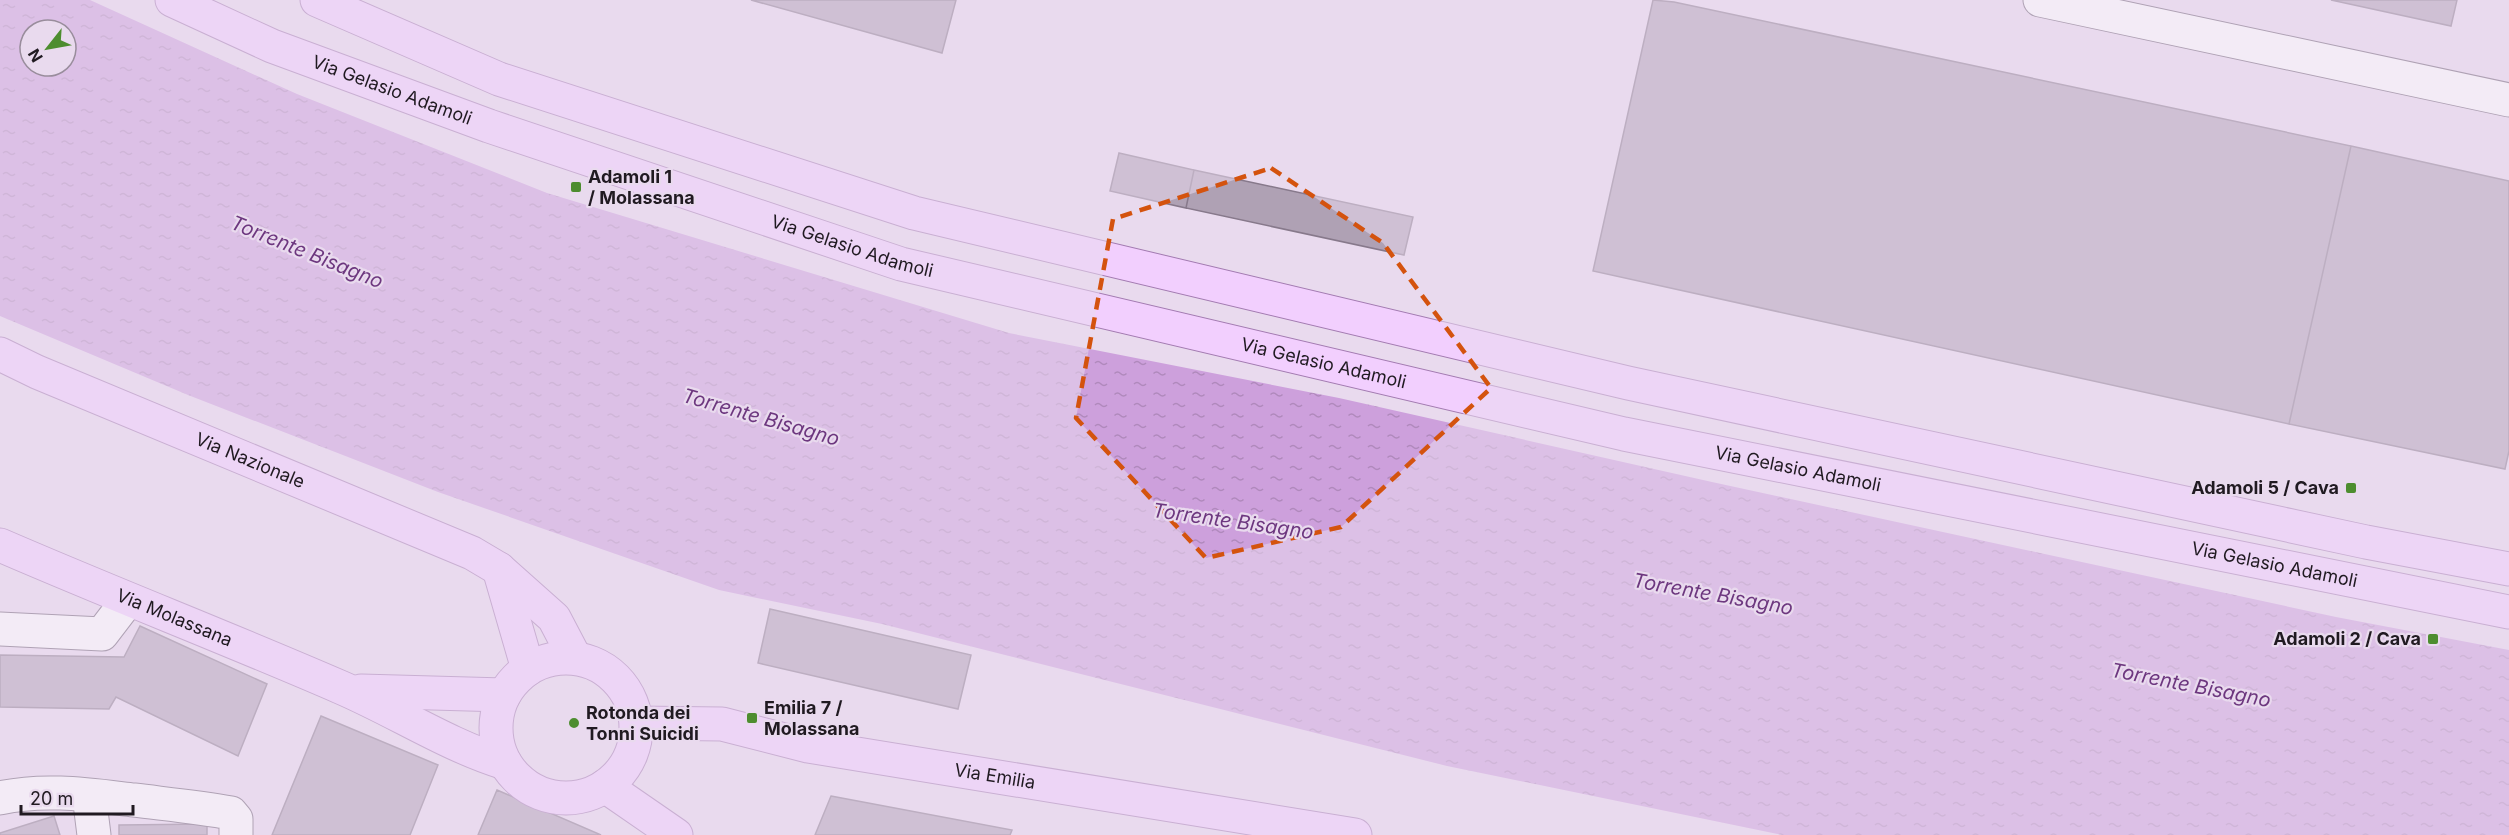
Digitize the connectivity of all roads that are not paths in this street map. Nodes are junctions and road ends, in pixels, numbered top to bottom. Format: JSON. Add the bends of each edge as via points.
{"nodes":[{"id":1,"x":172,"y":0,"type":"edge"},
{"id":2,"x":317,"y":0,"type":"edge"},
{"id":3,"x":2040,"y":0,"type":"edge"},
{"id":4,"x":2509,"y":100,"type":"edge"},
{"id":5,"x":0,"y":354,"type":"edge"},
{"id":6,"x":0,"y":545,"type":"edge"},
{"id":7,"x":499,"y":569,"type":"junction"},
{"id":8,"x":2509,"y":569,"type":"edge"},
{"id":9,"x":128,"y":600,"type":"junction"},
{"id":10,"x":2509,"y":612,"type":"edge"},
{"id":11,"x":0,"y":629,"type":"edge"},
{"id":12,"x":575,"y":658,"type":"junction"},
{"id":13,"x":528,"y":669,"type":"junction"},
{"id":14,"x":350,"y":691,"type":"junction"},
{"id":15,"x":504,"y":695,"type":"junction"},
{"id":16,"x":636,"y":723,"type":"junction"},
{"id":17,"x":505,"y":763,"type":"junction"},
{"id":18,"x":605,"y":786,"type":"junction"},
{"id":19,"x":89,"y":795,"type":"junction"},
{"id":20,"x":0,"y":798,"type":"edge"},
{"id":21,"x":94,"y":835,"type":"edge"},
{"id":22,"x":236,"y":835,"type":"edge"},
{"id":23,"x":676,"y":835,"type":"edge"},
{"id":24,"x":1355,"y":835,"type":"edge"}],
"edges":[{"from":1,"to":10,"type":"main road","name":"Via Gelasio Adamoli","via":[[272,46],[489,126],[901,264],[1624,434]]},
{"from":2,"to":8,"type":"main road","via":[[499,79],[914,213],[1628,383],[2366,543]]},
{"from":3,"to":4,"type":"street"},
{"from":5,"to":7,"type":"main road","name":"Via Nazionale","via":[[428,533]]},
{"from":6,"to":9,"type":"main road","name":"Via Molassana"},
{"from":7,"to":12,"type":"main road","name":"Via Nazionale","via":[[554,618]]},
{"from":7,"to":13,"type":"main road"},
{"from":9,"to":11,"type":"street","via":[[102,634]]},
{"from":9,"to":14,"type":"main road","name":"Via Molassana"},
{"from":12,"to":13,"type":"main road","via":[[550,659]]},
{"from":12,"to":16,"type":"main road","via":[[605,669],[617,679],[627,692]]},
{"from":13,"to":15,"type":"main road"},
{"from":14,"to":15,"type":"main road","name":"Via Molassana"},
{"from":14,"to":17,"type":"main road","name":"Via Molassana","via":[[471,752]]},
{"from":15,"to":17,"type":"main road","via":[[496,729]]},
{"from":16,"to":18,"type":"main road","via":[[631,756],[619,775]]},
{"from":16,"to":24,"type":"main road","name":"Via Emilia","via":[[722,724],[808,746]]},
{"from":17,"to":18,"type":"main road","via":[[517,778],[550,796],[569,798]]},
{"from":18,"to":23,"type":"main road"},
{"from":19,"to":20,"type":"street","via":[[19,794]]},
{"from":19,"to":21,"type":"street"},
{"from":19,"to":22,"type":"street","via":[[231,813],[236,819]]}]}
